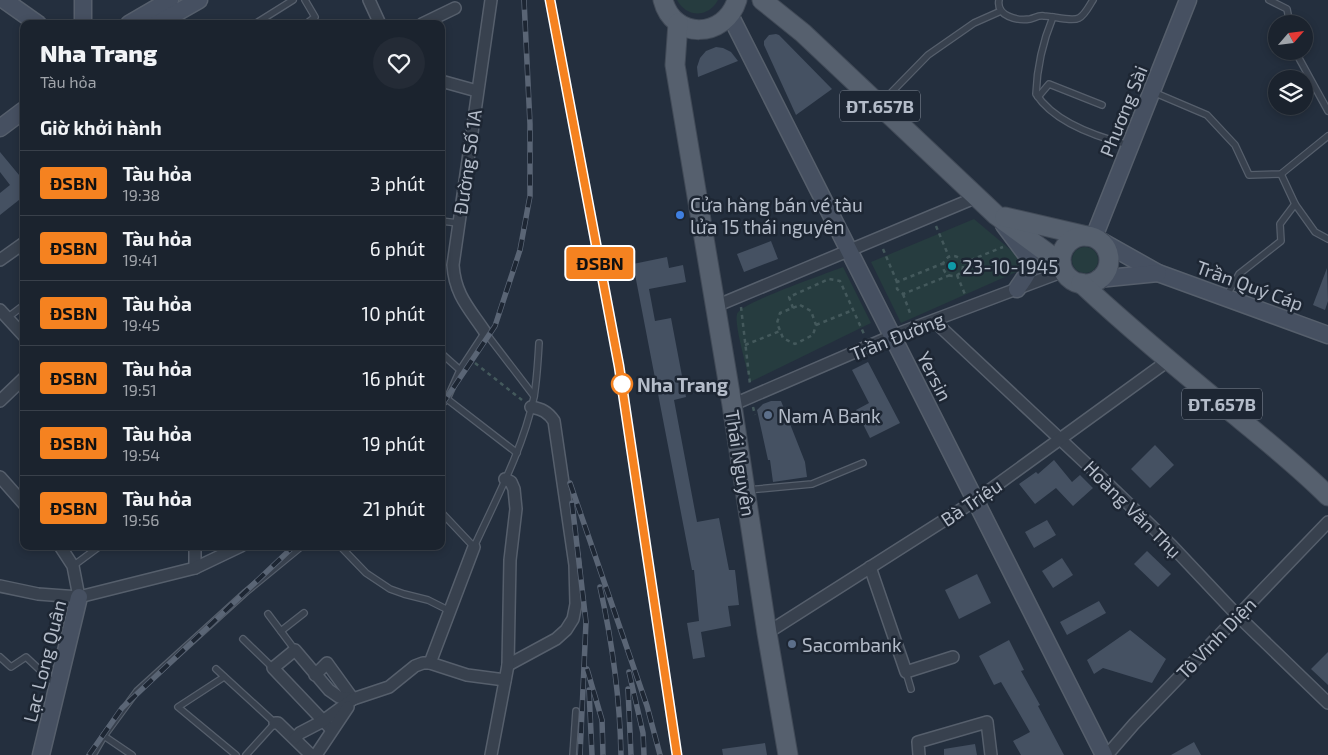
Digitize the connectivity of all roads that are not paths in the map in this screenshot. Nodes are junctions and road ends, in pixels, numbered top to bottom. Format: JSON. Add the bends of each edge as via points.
{"nodes":[{"id":1,"x":4,"y":0,"type":"edge"},
{"id":2,"x":83,"y":0,"type":"edge"},
{"id":3,"x":170,"y":0,"type":"edge"},
{"id":4,"x":199,"y":0,"type":"edge"},
{"id":5,"x":293,"y":0,"type":"edge"},
{"id":6,"x":305,"y":0,"type":"edge"},
{"id":7,"x":370,"y":0,"type":"edge"},
{"id":8,"x":491,"y":0,"type":"edge"},
{"id":9,"x":663,"y":0,"type":"edge"},
{"id":10,"x":762,"y":0,"type":"edge"},
{"id":11,"x":999,"y":0,"type":"edge"},
{"id":12,"x":1093,"y":0,"type":"edge"},
{"id":13,"x":1188,"y":0,"type":"edge"},
{"id":14,"x":1269,"y":0,"type":"edge"},
{"id":15,"x":734,"y":7,"type":"edge"},
{"id":16,"x":455,"y":8,"type":"dead end"},
{"id":17,"x":1001,"y":11,"type":"junction"},
{"id":18,"x":1288,"y":15,"type":"edge"},
{"id":19,"x":1053,"y":17,"type":"junction"},
{"id":20,"x":32,"y":20,"type":"edge"},
{"id":21,"x":83,"y":20,"type":"edge"},
{"id":22,"x":136,"y":20,"type":"edge"},
{"id":23,"x":164,"y":20,"type":"edge"},
{"id":24,"x":261,"y":20,"type":"edge"},
{"id":25,"x":312,"y":20,"type":"edge"},
{"id":26,"x":378,"y":20,"type":"edge"},
{"id":27,"x":430,"y":20,"type":"edge"},
{"id":28,"x":678,"y":23,"type":"junction"},
{"id":29,"x":1300,"y":60,"type":"edge"},
{"id":30,"x":445,"y":82,"type":"edge"},
{"id":31,"x":477,"y":91,"type":"junction"},
{"id":32,"x":1152,"y":92,"type":"junction"},
{"id":33,"x":1038,"y":97,"type":"junction"},
{"id":34,"x":20,"y":102,"type":"edge"},
{"id":35,"x":1102,"y":105,"type":"dead end"},
{"id":36,"x":879,"y":106,"type":"junction"},
{"id":37,"x":1328,"y":111,"type":"edge"},
{"id":38,"x":20,"y":113,"type":"edge"},
{"id":39,"x":0,"y":117,"type":"edge"},
{"id":40,"x":0,"y":128,"type":"edge"},
{"id":41,"x":1328,"y":136,"type":"edge"},
{"id":42,"x":1131,"y":145,"type":"junction"},
{"id":43,"x":1281,"y":174,"type":"junction"},
{"id":44,"x":977,"y":197,"type":"junction"},
{"id":45,"x":1295,"y":204,"type":"junction"},
{"id":46,"x":996,"y":215,"type":"junction"},
{"id":47,"x":445,"y":221,"type":"edge"},
{"id":48,"x":458,"y":223,"type":"junction"},
{"id":49,"x":1090,"y":237,"type":"junction"},
{"id":50,"x":1328,"y":239,"type":"edge"},
{"id":51,"x":20,"y":246,"type":"edge"},
{"id":52,"x":848,"y":251,"type":"junction"},
{"id":53,"x":0,"y":260,"type":"edge"},
{"id":54,"x":1063,"y":267,"type":"junction"},
{"id":55,"x":1158,"y":272,"type":"junction"},
{"id":56,"x":1090,"y":281,"type":"junction"},
{"id":57,"x":1017,"y":289,"type":"junction"},
{"id":58,"x":1226,"y":299,"type":"junction"},
{"id":59,"x":716,"y":306,"type":"junction"},
{"id":60,"x":20,"y":307,"type":"edge"},
{"id":61,"x":3,"y":314,"type":"edge"},
{"id":62,"x":934,"y":321,"type":"junction"},
{"id":63,"x":20,"y":332,"type":"edge"},
{"id":64,"x":485,"y":332,"type":"junction"},
{"id":65,"x":1328,"y":335,"type":"edge"},
{"id":66,"x":892,"y":336,"type":"junction"},
{"id":67,"x":539,"y":343,"type":"dead end"},
{"id":68,"x":445,"y":357,"type":"edge"},
{"id":69,"x":1169,"y":360,"type":"junction"},
{"id":70,"x":460,"y":370,"type":"junction"},
{"id":71,"x":20,"y":381,"type":"edge"},
{"id":72,"x":2,"y":395,"type":"edge"},
{"id":73,"x":447,"y":399,"type":"joint"},
{"id":74,"x":533,"y":402,"type":"junction"},
{"id":75,"x":732,"y":405,"type":"junction"},
{"id":76,"x":1061,"y":438,"type":"junction"},
{"id":77,"x":517,"y":453,"type":"junction"},
{"id":78,"x":862,"y":463,"type":"dead end"},
{"id":79,"x":0,"y":477,"type":"edge"},
{"id":80,"x":505,"y":479,"type":"junction"},
{"id":81,"x":745,"y":490,"type":"junction"},
{"id":82,"x":1328,"y":496,"type":"edge"},
{"id":83,"x":20,"y":500,"type":"edge"},
{"id":84,"x":976,"y":500,"type":"junction"},
{"id":85,"x":445,"y":516,"type":"edge"},
{"id":86,"x":1328,"y":522,"type":"edge"},
{"id":87,"x":474,"y":547,"type":"junction"},
{"id":88,"x":63,"y":550,"type":"edge"},
{"id":89,"x":95,"y":550,"type":"edge"},
{"id":90,"x":195,"y":550,"type":"edge"},
{"id":91,"x":234,"y":550,"type":"edge"},
{"id":92,"x":297,"y":550,"type":"edge"},
{"id":93,"x":344,"y":550,"type":"edge"},
{"id":94,"x":73,"y":566,"type":"junction"},
{"id":95,"x":870,"y":567,"type":"junction"},
{"id":96,"x":195,"y":568,"type":"junction"},
{"id":97,"x":0,"y":586,"type":"edge"},
{"id":98,"x":78,"y":597,"type":"junction"},
{"id":99,"x":450,"y":611,"type":"junction"},
{"id":100,"x":304,"y":613,"type":"dead end"},
{"id":101,"x":268,"y":614,"type":"dead end"},
{"id":102,"x":1237,"y":616,"type":"junction"},
{"id":103,"x":281,"y":631,"type":"junction"},
{"id":104,"x":767,"y":633,"type":"junction"},
{"id":105,"x":243,"y":639,"type":"dead end"},
{"id":106,"x":295,"y":650,"type":"junction"},
{"id":107,"x":0,"y":657,"type":"edge"},
{"id":108,"x":953,"y":657,"type":"dead end"},
{"id":109,"x":430,"y":663,"type":"junction"},
{"id":110,"x":508,"y":665,"type":"junction"},
{"id":111,"x":273,"y":668,"type":"junction"},
{"id":112,"x":216,"y":669,"type":"dead end"},
{"id":113,"x":906,"y":672,"type":"junction"},
{"id":114,"x":315,"y":675,"type":"junction"},
{"id":115,"x":224,"y":677,"type":"junction"},
{"id":116,"x":505,"y":680,"type":"junction"},
{"id":117,"x":58,"y":686,"type":"junction"},
{"id":118,"x":911,"y":690,"type":"dead end"},
{"id":119,"x":353,"y":699,"type":"junction"},
{"id":120,"x":1328,"y":703,"type":"edge"},
{"id":121,"x":576,"y":711,"type":"dead end"},
{"id":122,"x":323,"y":721,"type":"junction"},
{"id":123,"x":274,"y":723,"type":"junction"},
{"id":124,"x":332,"y":730,"type":"junction"},
{"id":125,"x":104,"y":736,"type":"junction"},
{"id":126,"x":295,"y":738,"type":"junction"},
{"id":127,"x":44,"y":754,"type":"edge"},
{"id":128,"x":93,"y":755,"type":"edge"},
{"id":129,"x":132,"y":755,"type":"edge"},
{"id":130,"x":236,"y":755,"type":"edge"},
{"id":131,"x":246,"y":755,"type":"edge"},
{"id":132,"x":312,"y":755,"type":"edge"},
{"id":133,"x":316,"y":755,"type":"edge"},
{"id":134,"x":491,"y":755,"type":"edge"},
{"id":135,"x":573,"y":755,"type":"edge"},
{"id":136,"x":788,"y":755,"type":"edge"},
{"id":137,"x":919,"y":755,"type":"edge"},
{"id":138,"x":991,"y":755,"type":"edge"},
{"id":139,"x":1106,"y":755,"type":"edge"}],
"edges":[{"from":1,"to":20,"type":"street"},
{"from":2,"to":21,"type":"street"},
{"from":3,"to":22,"type":"street"},
{"from":4,"to":23,"type":"street"},
{"from":5,"to":24,"type":"lane"},
{"from":6,"to":25,"type":"lane","via":[[315,18]]},
{"from":7,"to":26,"type":"street"},
{"from":8,"to":31,"type":"street","name":"Đường Số 1A"},
{"from":9,"to":28,"type":"main road","via":[[667,11]]},
{"from":10,"to":36,"type":"main road","number":"ĐT.657B","via":[[803,33]]},
{"from":11,"to":17,"type":"lane"},
{"from":12,"to":19,"type":"lane","via":[[1079,18]]},
{"from":13,"to":32,"type":"street","name":"Phương Sài"},
{"from":14,"to":18,"type":"lane","via":[[1287,9]]},
{"from":15,"to":28,"type":"main road","via":[[724,21],[710,29],[693,29]]},
{"from":15,"to":52,"type":"street","name":"Yersin"},
{"from":16,"to":27,"type":"street"},
{"from":17,"to":19,"type":"lane","via":[[1013,18]]},
{"from":17,"to":36,"type":"lane","via":[[974,22],[928,55]]},
{"from":19,"to":33,"type":"lane","via":[[1037,72]]},
{"from":28,"to":59,"type":"main road","name":"Thái Nguyên","via":[[675,65]]},
{"from":29,"to":37,"type":"lane"},
{"from":30,"to":31,"type":"street"},
{"from":31,"to":48,"type":"street","name":"Đường Số 1A"},
{"from":32,"to":42,"type":"street","name":"Phương Sài"},
{"from":32,"to":43,"type":"lane","via":[[1207,115],[1235,145],[1249,175]]},
{"from":33,"to":35,"type":"lane","via":[[1049,84]]},
{"from":33,"to":42,"type":"lane","via":[[1047,108],[1090,132]]},
{"from":34,"to":39,"type":"street"},
{"from":36,"to":44,"type":"main road","number":"ĐT.657B"},
{"from":38,"to":40,"type":"street"},
{"from":41,"to":43,"type":"lane"},
{"from":42,"to":49,"type":"street","name":"Phương Sài"},
{"from":43,"to":45,"type":"lane"},
{"from":44,"to":46,"type":"main road","number":"ĐT.657B"},
{"from":44,"to":52,"type":"street"},
{"from":45,"to":50,"type":"lane","via":[[1316,232]]},
{"from":45,"to":58,"type":"lane","via":[[1280,224],[1281,241],[1239,274]]},
{"from":46,"to":49,"type":"main road"},
{"from":46,"to":54,"type":"main road","number":"ĐT.657B"},
{"from":46,"to":57,"type":"street","via":[[1031,263]]},
{"from":47,"to":48,"type":"lane"},
{"from":48,"to":64,"type":"street","name":"Đường Số 1A","via":[[454,280],[460,297]]},
{"from":49,"to":54,"type":"main road","via":[[1074,238],[1068,243],[1062,256]]},
{"from":49,"to":55,"type":"street","name":"Trần Quý Cáp"},
{"from":49,"to":56,"type":"main road","via":[[1103,244],[1108,255],[1107,269]]},
{"from":51,"to":53,"type":"street"},
{"from":52,"to":59,"type":"street"},
{"from":52,"to":66,"type":"street","name":"Yersin"},
{"from":54,"to":56,"type":"main road","number":"ĐT.657B","via":[[1074,281]]},
{"from":54,"to":57,"type":"street","name":"Trần Đường"},
{"from":55,"to":56,"type":"street","name":"Trần Quý Cáp"},
{"from":55,"to":58,"type":"street","name":"Trần Quý Cáp"},
{"from":56,"to":69,"type":"main road","number":"ĐT.657B","via":[[1114,314]]},
{"from":57,"to":62,"type":"street","name":"Trần Đường"},
{"from":58,"to":65,"type":"street","name":"Trần Quý Cáp"},
{"from":59,"to":75,"type":"main road","name":"Thái Nguyên"},
{"from":60,"to":61,"type":"lane"},
{"from":61,"to":63,"type":"street"},
{"from":62,"to":66,"type":"street","name":"Trần Đường"},
{"from":62,"to":76,"type":"street","name":"Hoàng Văn Thụ"},
{"from":64,"to":70,"type":"lane"},
{"from":64,"to":74,"type":"lane"},
{"from":66,"to":75,"type":"street","name":"Trần Đường"},
{"from":66,"to":84,"type":"street","name":"Yersin"},
{"from":67,"to":74,"type":"lane"},
{"from":68,"to":70,"type":"lane"},
{"from":69,"to":76,"type":"street","name":"Bà Triệu"},
{"from":69,"to":82,"type":"main road","number":"ĐT.657B","via":[[1298,467]]},
{"from":70,"to":73,"type":"lane"},
{"from":71,"to":72,"type":"street"},
{"from":73,"to":77,"type":"lane"},
{"from":74,"to":77,"type":"lane"},
{"from":74,"to":110,"type":"street","via":[[550,414],[554,421],[575,565],[576,604],[572,619],[561,635]]},
{"from":75,"to":81,"type":"main road","name":"Thái Nguyên"},
{"from":76,"to":84,"type":"street","name":"Bà Triệu"},
{"from":76,"to":102,"type":"street","name":"Hoàng Văn Thụ","via":[[1172,546]]},
{"from":77,"to":80,"type":"lane"},
{"from":78,"to":81,"type":"lane","via":[[812,484]]},
{"from":79,"to":83,"type":"street"},
{"from":80,"to":87,"type":"lane"},
{"from":80,"to":110,"type":"street","via":[[511,482],[516,500],[510,560]]},
{"from":81,"to":104,"type":"main road","name":"Thái Nguyên"},
{"from":84,"to":95,"type":"street","name":"Bà Triệu"},
{"from":84,"to":139,"type":"street","name":"Yersin"},
{"from":85,"to":87,"type":"lane"},
{"from":86,"to":102,"type":"street","name":"Tô Vĩnh Diện"},
{"from":87,"to":99,"type":"street"},
{"from":88,"to":94,"type":"street"},
{"from":89,"to":94,"type":"lane"},
{"from":90,"to":96,"type":"street"},
{"from":91,"to":96,"type":"street","name":"Lạc Long Quân"},
{"from":92,"to":125,"type":"lane","via":[[136,691]]},
{"from":93,"to":99,"type":"lane","via":[[366,573],[390,589],[428,600]]},
{"from":94,"to":98,"type":"street"},
{"from":95,"to":104,"type":"street","name":"Bà Triệu"},
{"from":95,"to":113,"type":"street"},
{"from":96,"to":98,"type":"street","name":"Lạc Long Quân"},
{"from":97,"to":98,"type":"street","via":[[38,594]]},
{"from":98,"to":117,"type":"street","name":"Lạc Long Quân"},
{"from":99,"to":109,"type":"street"},
{"from":100,"to":103,"type":"lane"},
{"from":101,"to":103,"type":"lane"},
{"from":102,"to":120,"type":"street","name":"Hoàng Văn Thụ"},
{"from":102,"to":139,"type":"street","name":"Tô Vĩnh Diện"},
{"from":103,"to":106,"type":"lane"},
{"from":104,"to":136,"type":"main road","name":"Thái Nguyên"},
{"from":105,"to":111,"type":"lane"},
{"from":106,"to":111,"type":"street"},
{"from":106,"to":114,"type":"street"},
{"from":107,"to":117,"type":"lane","via":[[11,667],[26,657]]},
{"from":108,"to":113,"type":"street"},
{"from":109,"to":116,"type":"street","via":[[467,675]]},
{"from":109,"to":119,"type":"street","via":[[416,666],[389,687]]},
{"from":110,"to":116,"type":"street"},
{"from":111,"to":122,"type":"street"},
{"from":112,"to":115,"type":"lane"},
{"from":113,"to":118,"type":"lane"},
{"from":114,"to":119,"type":"street","via":[[334,694]]},
{"from":114,"to":119,"type":"street","via":[[327,663]]},
{"from":115,"to":123,"type":"lane"},
{"from":115,"to":130,"type":"lane","via":[[178,708]]},
{"from":116,"to":134,"type":"street"},
{"from":117,"to":127,"type":"street","name":"Lạc Long Quân"},
{"from":119,"to":122,"type":"street"},
{"from":119,"to":124,"type":"street"},
{"from":121,"to":135,"type":"lane"},
{"from":122,"to":124,"type":"street"},
{"from":122,"to":126,"type":"street"},
{"from":123,"to":126,"type":"street"},
{"from":123,"to":131,"type":"lane"},
{"from":124,"to":133,"type":"street"},
{"from":125,"to":128,"type":"lane"},
{"from":125,"to":129,"type":"lane"},
{"from":126,"to":132,"type":"street"},
{"from":137,"to":138,"type":"street","via":[[918,742],[986,722]]}]}
